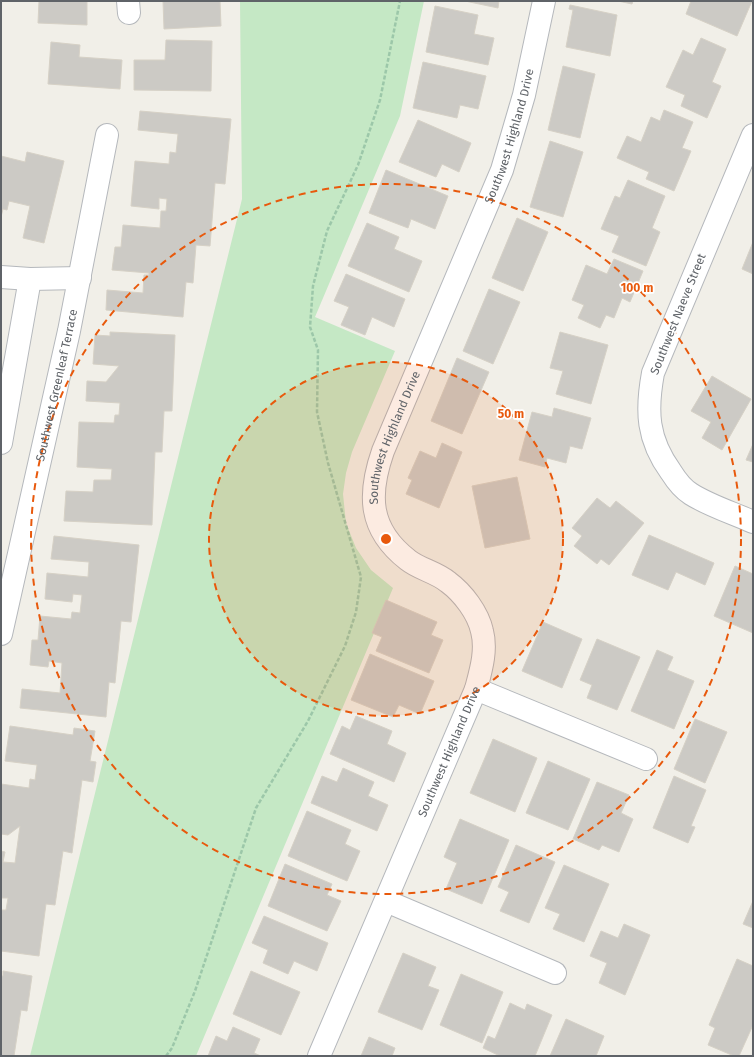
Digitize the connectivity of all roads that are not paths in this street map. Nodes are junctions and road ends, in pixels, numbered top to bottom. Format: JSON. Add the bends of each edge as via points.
{"nodes":[{"id":1,"x":544,"y":1,"type":"edge"},
{"id":2,"x":107,"y":135,"type":"dead end"},
{"id":3,"x":751,"y":145,"type":"edge"},
{"id":4,"x":1,"y":278,"type":"edge"},
{"id":5,"x":80,"y":278,"type":"junction"},
{"id":6,"x":30,"y":279,"type":"junction"},
{"id":7,"x":1,"y":443,"type":"edge"},
{"id":8,"x":753,"y":522,"type":"edge"},
{"id":9,"x":1,"y":634,"type":"edge"},
{"id":10,"x":476,"y":689,"type":"junction"},
{"id":11,"x":646,"y":759,"type":"dead end"},
{"id":12,"x":386,"y":901,"type":"junction"},
{"id":13,"x":556,"y":973,"type":"dead end"},
{"id":14,"x":319,"y":1056,"type":"edge"}],
"edges":[{"from":1,"to":10,"type":"street","name":"Southwest Highland Drive","via":[[524,95],[502,170],[383,451],[375,474],[373,492],[378,525],[388,540],[408,560],[448,581],[474,611],[482,632],[483,659]]},
{"from":2,"to":5,"type":"street","name":"Southwest Greenleaf Terrace"},
{"from":3,"to":8,"type":"street","name":"Southwest Naeve Street","via":[[653,373],[648,414],[658,451],[678,482],[691,494]]},
{"from":4,"to":6,"type":"street"},
{"from":5,"to":6,"type":"street"},
{"from":5,"to":9,"type":"street","name":"Southwest Greenleaf Terrace"},
{"from":6,"to":7,"type":"street"},
{"from":10,"to":11,"type":"street"},
{"from":10,"to":12,"type":"street","name":"Southwest Highland Drive"},
{"from":12,"to":13,"type":"street"},
{"from":12,"to":14,"type":"street","name":"Southwest Highland Drive"}]}
